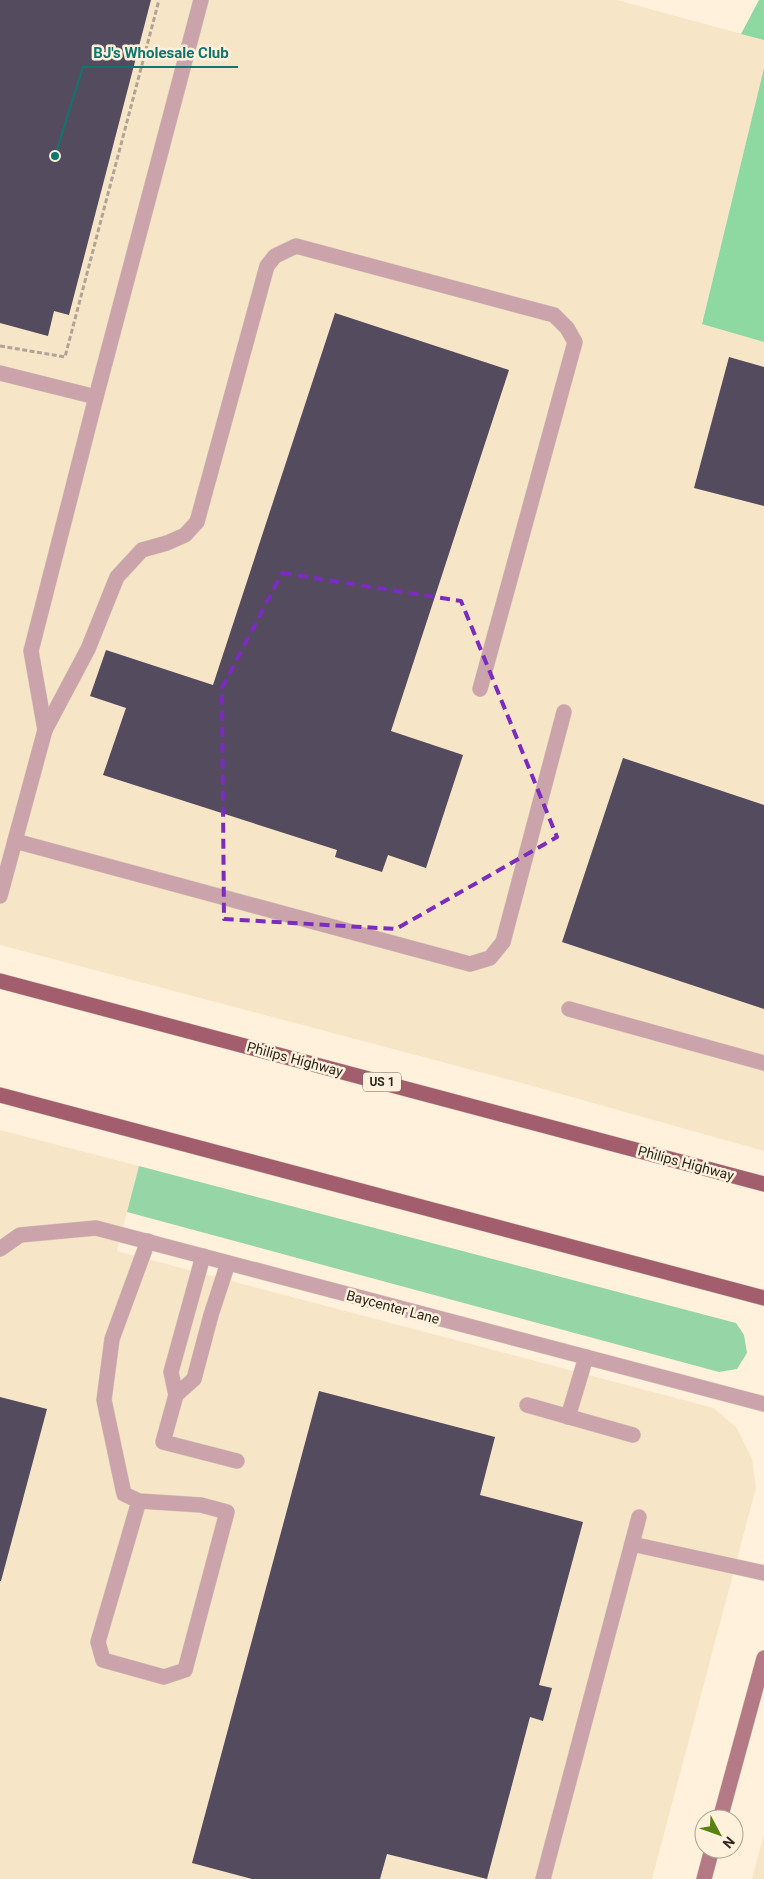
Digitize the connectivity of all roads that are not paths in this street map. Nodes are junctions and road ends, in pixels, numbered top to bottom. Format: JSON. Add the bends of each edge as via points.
{"nodes":[{"id":1,"x":201,"y":0,"type":"edge"},
{"id":2,"x":0,"y":373,"type":"edge"},
{"id":3,"x":96,"y":397,"type":"junction"},
{"id":4,"x":480,"y":689,"type":"dead end"},
{"id":5,"x":564,"y":712,"type":"dead end"},
{"id":6,"x":45,"y":730,"type":"junction"},
{"id":7,"x":15,"y":842,"type":"junction"},
{"id":8,"x":0,"y":896,"type":"edge"},
{"id":9,"x":0,"y":981,"type":"edge"},
{"id":10,"x":569,"y":1009,"type":"dead end"},
{"id":11,"x":764,"y":1063,"type":"edge"},
{"id":12,"x":0,"y":1095,"type":"edge"},
{"id":13,"x":764,"y":1184,"type":"edge"},
{"id":14,"x":148,"y":1241,"type":"junction"},
{"id":15,"x":0,"y":1249,"type":"edge"},
{"id":16,"x":203,"y":1256,"type":"junction"},
{"id":17,"x":228,"y":1264,"type":"junction"},
{"id":18,"x":764,"y":1298,"type":"edge"},
{"id":19,"x":586,"y":1357,"type":"junction"},
{"id":20,"x":176,"y":1395,"type":"junction"},
{"id":21,"x":764,"y":1404,"type":"edge"},
{"id":22,"x":527,"y":1405,"type":"dead end"},
{"id":23,"x":568,"y":1416,"type":"junction"},
{"id":24,"x":633,"y":1435,"type":"dead end"},
{"id":25,"x":237,"y":1461,"type":"dead end"},
{"id":26,"x":139,"y":1500,"type":"junction"},
{"id":27,"x":639,"y":1517,"type":"dead end"},
{"id":28,"x":632,"y":1544,"type":"junction"},
{"id":29,"x":764,"y":1574,"type":"edge"},
{"id":30,"x":764,"y":1658,"type":"edge"},
{"id":31,"x":723,"y":1809,"type":"edge"},
{"id":32,"x":709,"y":1859,"type":"edge"},
{"id":33,"x":543,"y":1879,"type":"edge"},
{"id":34,"x":704,"y":1879,"type":"edge"}],
"edges":[{"from":1,"to":3,"type":"lane"},
{"from":2,"to":3,"type":"lane"},
{"from":3,"to":6,"type":"lane","via":[[31,651]]},
{"from":4,"to":6,"type":"lane","via":[[575,342],[554,315],[296,246],[275,256],[267,266],[197,522],[185,536],[142,550],[117,577],[88,649]]},
{"from":5,"to":7,"type":"lane","via":[[504,942],[490,958],[470,964]]},
{"from":6,"to":7,"type":"lane"},
{"from":7,"to":8,"type":"lane"},
{"from":9,"to":13,"type":"main road","name":"Philips Highway","number":"US 1"},
{"from":10,"to":11,"type":"lane"},
{"from":12,"to":18,"type":"main road"},
{"from":14,"to":15,"type":"lane","name":"Baycenter Lane","via":[[96,1228],[20,1235]]},
{"from":14,"to":16,"type":"lane","name":"Baycenter Lane"},
{"from":14,"to":26,"type":"lane","via":[[112,1339],[104,1400],[124,1494]]},
{"from":16,"to":17,"type":"lane","name":"Baycenter Lane"},
{"from":16,"to":20,"type":"lane","via":[[171,1372]]},
{"from":17,"to":19,"type":"lane","name":"Baycenter Lane"},
{"from":17,"to":20,"type":"lane","via":[[210,1315],[194,1379]]},
{"from":19,"to":21,"type":"lane","name":"Baycenter Lane"},
{"from":19,"to":23,"type":"lane"},
{"from":20,"to":25,"type":"lane","via":[[164,1442]]},
{"from":22,"to":23,"type":"lane"},
{"from":23,"to":24,"type":"lane"},
{"from":26,"to":26,"type":"lane","via":[[200,1505],[226,1512],[185,1670],[164,1678],[103,1660],[98,1642]]},
{"from":27,"to":28,"type":"lane"},
{"from":28,"to":29,"type":"lane"},
{"from":28,"to":33,"type":"lane"},
{"from":30,"to":31,"type":"street"},
{"from":32,"to":34,"type":"street"}]}
